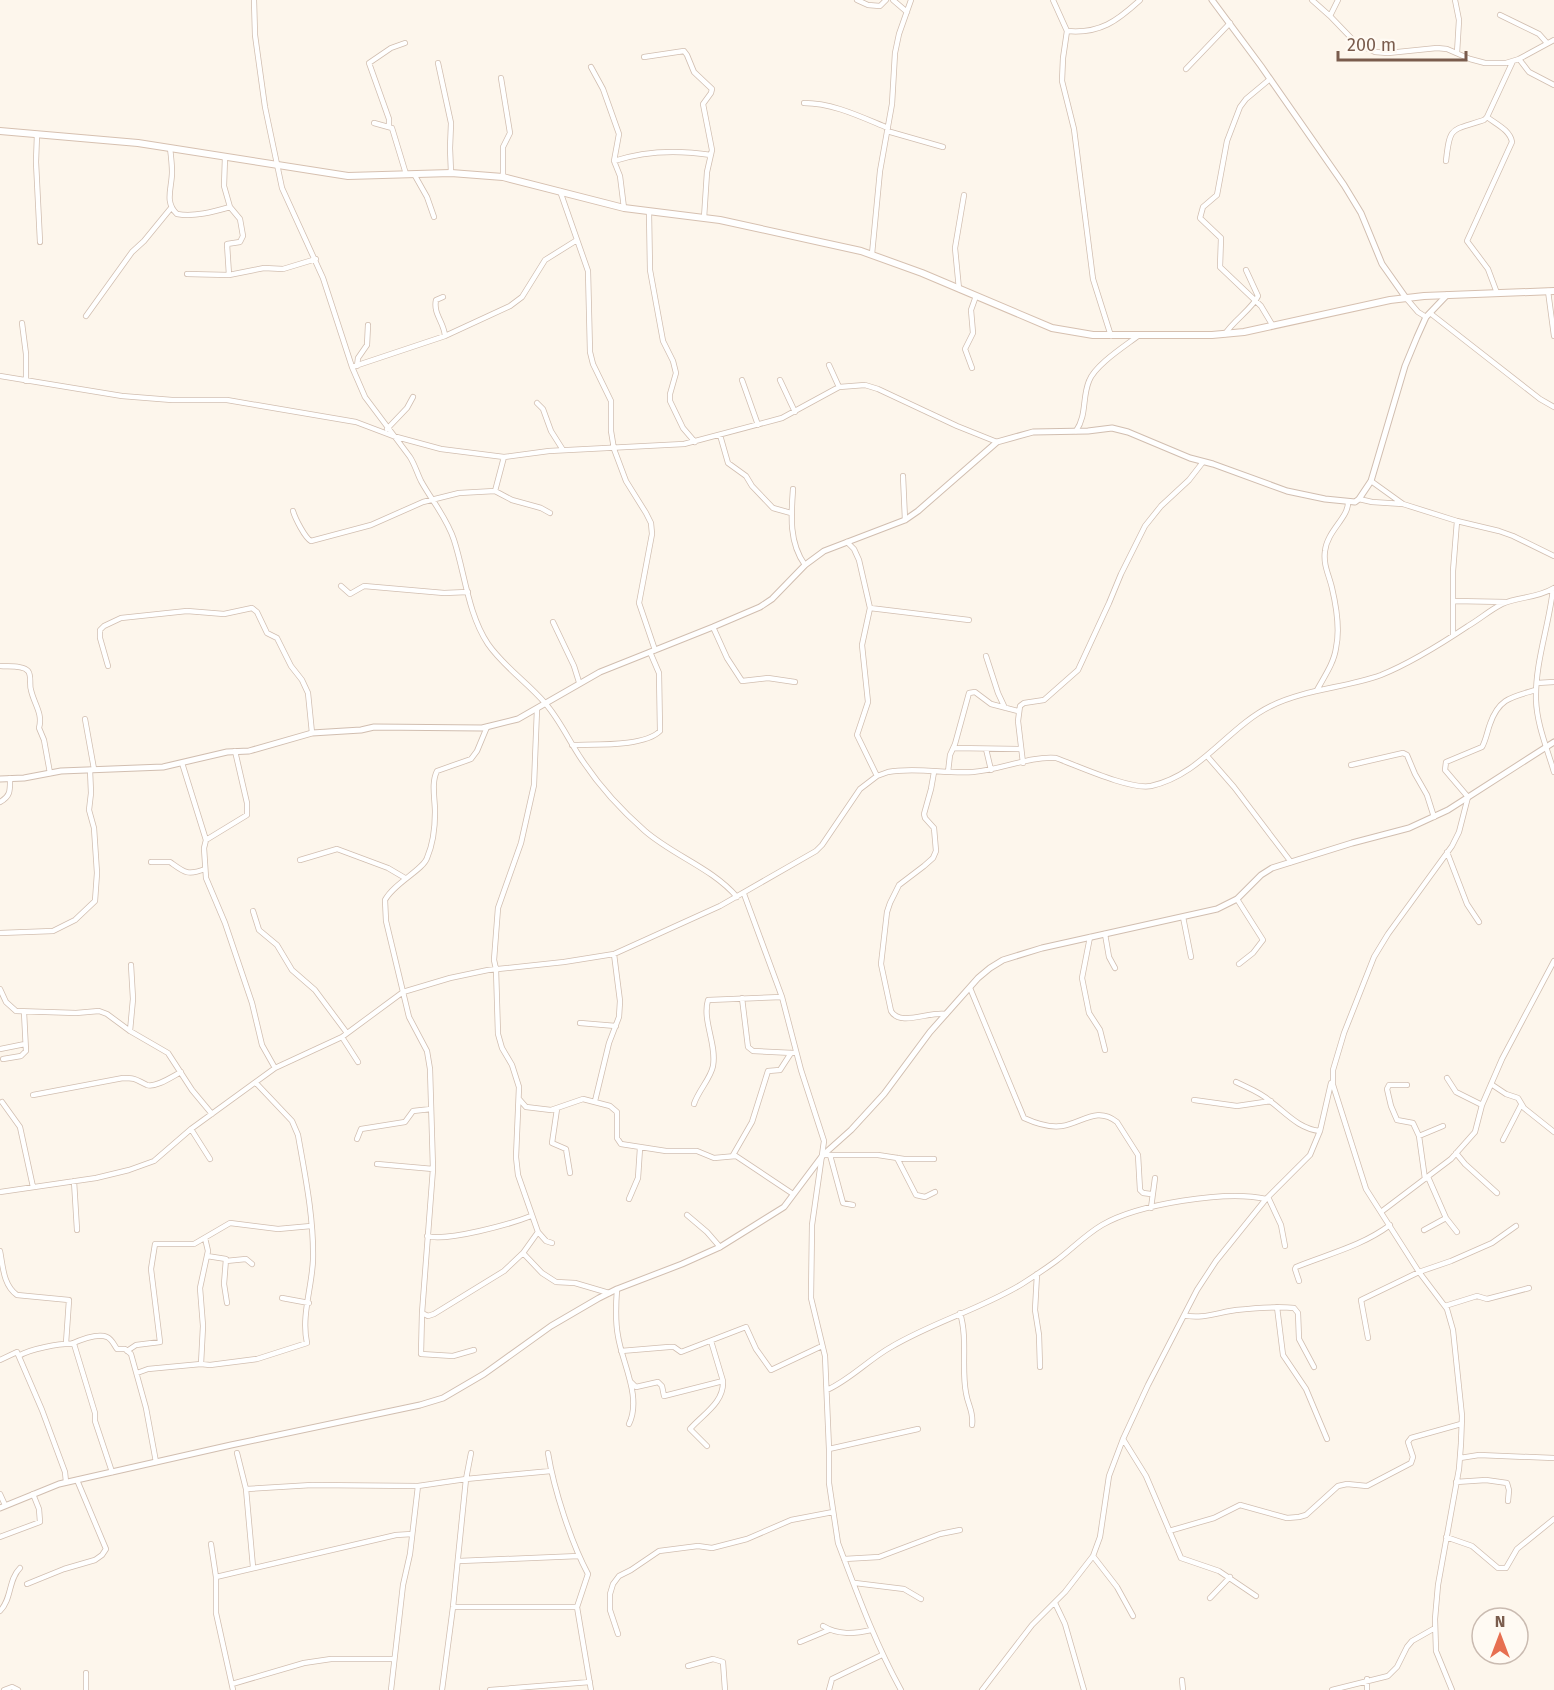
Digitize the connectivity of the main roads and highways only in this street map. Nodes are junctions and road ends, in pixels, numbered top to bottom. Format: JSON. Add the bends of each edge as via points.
{"nodes":[{"id":1,"x":0,"y":131,"type":"edge"},
{"id":2,"x":1551,"y":291,"type":"edge"}],
"edges":[{"from":1,"to":2,"type":"main road","via":[[170,148],[348,176],[451,173],[503,177],[624,208],[704,218],[872,255],[1062,331],[1111,336],[1225,334],[1374,302]]}]}
